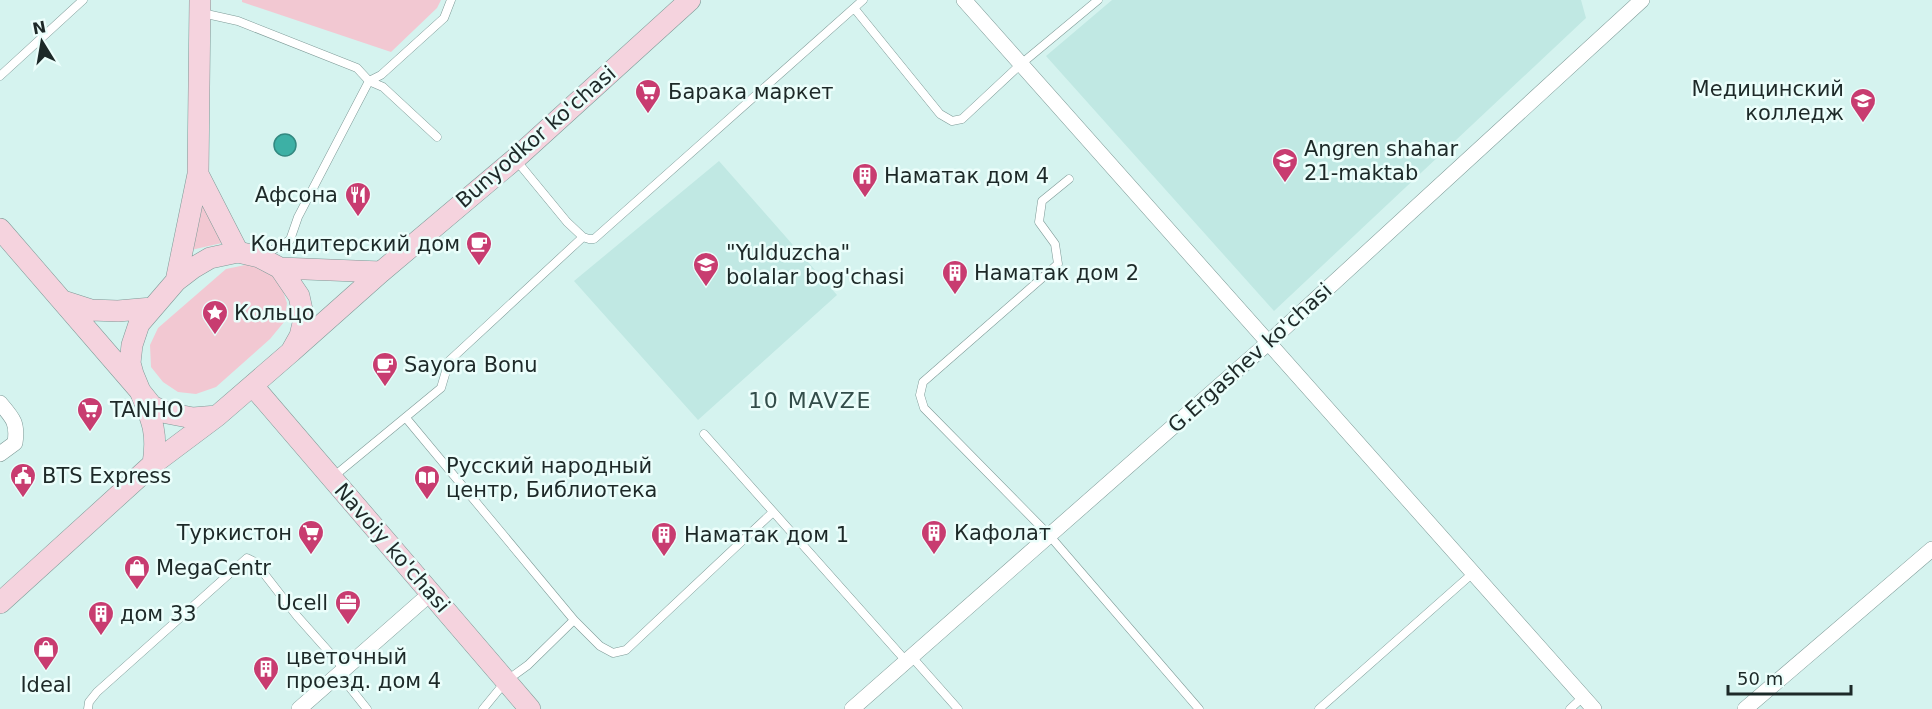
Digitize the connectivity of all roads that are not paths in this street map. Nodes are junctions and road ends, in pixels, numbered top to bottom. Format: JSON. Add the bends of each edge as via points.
{"nodes":[{"id":1,"x":83,"y":0,"type":"edge"},
{"id":2,"x":451,"y":0,"type":"edge"},
{"id":3,"x":690,"y":0,"type":"edge"},
{"id":4,"x":862,"y":0,"type":"edge"},
{"id":5,"x":964,"y":0,"type":"edge"},
{"id":6,"x":1098,"y":0,"type":"edge"},
{"id":7,"x":1642,"y":0,"type":"edge"},
{"id":8,"x":200,"y":6,"type":"edge"},
{"id":9,"x":854,"y":8,"type":"junction"},
{"id":10,"x":1021,"y":64,"type":"junction"},
{"id":11,"x":0,"y":76,"type":"edge"},
{"id":12,"x":369,"y":81,"type":"junction"},
{"id":13,"x":437,"y":137,"type":"dead end"},
{"id":14,"x":515,"y":159,"type":"junction"},
{"id":15,"x":198,"y":174,"type":"junction"},
{"id":16,"x":1069,"y":179,"type":"dead end"},
{"id":17,"x":0,"y":229,"type":"edge"},
{"id":18,"x":584,"y":237,"type":"junction"},
{"id":19,"x":238,"y":252,"type":"junction"},
{"id":20,"x":259,"y":257,"type":"junction"},
{"id":21,"x":280,"y":268,"type":"junction"},
{"id":22,"x":381,"y":272,"type":"junction"},
{"id":23,"x":176,"y":281,"type":"junction"},
{"id":24,"x":62,"y":301,"type":"junction"},
{"id":25,"x":152,"y":308,"type":"junction"},
{"id":26,"x":1268,"y":343,"type":"junction"},
{"id":27,"x":291,"y":352,"type":"junction"},
{"id":28,"x":253,"y":386,"type":"junction"},
{"id":29,"x":140,"y":391,"type":"junction"},
{"id":30,"x":0,"y":404,"type":"edge"},
{"id":31,"x":217,"y":416,"type":"junction"},
{"id":32,"x":406,"y":417,"type":"junction"},
{"id":33,"x":704,"y":434,"type":"dead end"},
{"id":34,"x":0,"y":454,"type":"edge"},
{"id":35,"x":153,"y":464,"type":"junction"},
{"id":36,"x":332,"y":478,"type":"junction"},
{"id":37,"x":773,"y":512,"type":"junction"},
{"id":38,"x":1049,"y":536,"type":"junction"},
{"id":39,"x":1932,"y":549,"type":"edge"},
{"id":40,"x":1473,"y":573,"type":"junction"},
{"id":41,"x":431,"y":593,"type":"junction"},
{"id":42,"x":0,"y":603,"type":"edge"},
{"id":43,"x":573,"y":620,"type":"junction"},
{"id":44,"x":909,"y":659,"type":"junction"},
{"id":45,"x":342,"y":672,"type":"junction"},
{"id":46,"x":506,"y":681,"type":"junction"},
{"id":47,"x":1588,"y":703,"type":"edge"},
{"id":48,"x":88,"y":709,"type":"edge"},
{"id":49,"x":299,"y":709,"type":"edge"},
{"id":50,"x":368,"y":709,"type":"edge"},
{"id":51,"x":483,"y":709,"type":"edge"},
{"id":52,"x":530,"y":709,"type":"edge"},
{"id":53,"x":852,"y":709,"type":"edge"},
{"id":54,"x":958,"y":709,"type":"edge"},
{"id":55,"x":1199,"y":709,"type":"edge"},
{"id":56,"x":1319,"y":709,"type":"edge"},
{"id":57,"x":1570,"y":709,"type":"edge"},
{"id":58,"x":1745,"y":709,"type":"edge"}],
"edges":[{"from":1,"to":11,"type":"lane"},
{"from":2,"to":12,"type":"lane","via":[[444,18],[381,75]]},
{"from":3,"to":14,"type":"main road","name":"Bunyodkor ko'chasi"},
{"from":4,"to":9,"type":"lane"},
{"from":5,"to":10,"type":"street"},
{"from":6,"to":10,"type":"lane"},
{"from":7,"to":26,"type":"street","name":"G.Ergashev ko'chasi"},
{"from":8,"to":12,"type":"lane","via":[[357,68]]},
{"from":8,"to":15,"type":"main road"},
{"from":9,"to":10,"type":"lane","via":[[940,114],[952,121],[962,119]]},
{"from":9,"to":18,"type":"lane","via":[[598,236]]},
{"from":10,"to":26,"type":"street"},
{"from":12,"to":13,"type":"lane","via":[[383,87]]},
{"from":12,"to":20,"type":"lane","via":[[298,217],[290,240]]},
{"from":14,"to":18,"type":"lane"},
{"from":14,"to":22,"type":"main road","name":"Bunyodkor ko'chasi"},
{"from":15,"to":19,"type":"main road"},
{"from":15,"to":23,"type":"main road"},
{"from":16,"to":38,"type":"lane","via":[[1042,201],[1039,222],[1054,244],[1058,264],[922,382],[920,395],[924,408]]},
{"from":17,"to":24,"type":"main road"},
{"from":18,"to":32,"type":"lane","via":[[449,361],[441,388]]},
{"from":19,"to":20,"type":"main road"},
{"from":19,"to":23,"type":"main road","via":[[210,258]]},
{"from":20,"to":21,"type":"main road"},
{"from":21,"to":22,"type":"main road"},
{"from":21,"to":27,"type":"main road","via":[[298,296],[304,319]]},
{"from":22,"to":27,"type":"main road","name":"Bunyodkor ko'chasi"},
{"from":23,"to":25,"type":"main road"},
{"from":24,"to":25,"type":"main road","via":[[91,310]]},
{"from":24,"to":29,"type":"main road"},
{"from":25,"to":29,"type":"main road","via":[[139,324],[132,345],[130,363]]},
{"from":26,"to":38,"type":"street","name":"G.Ergashev ko'chasi"},
{"from":26,"to":40,"type":"street"},
{"from":27,"to":28,"type":"main road"},
{"from":28,"to":31,"type":"main road"},
{"from":28,"to":36,"type":"main road","name":"Navoiy ko'chasi"},
{"from":29,"to":31,"type":"main road","via":[[152,406],[167,413],[193,418]]},
{"from":29,"to":35,"type":"main road","via":[[152,420],[156,444]]},
{"from":30,"to":34,"type":"street","via":[[17,429],[15,443]]},
{"from":31,"to":35,"type":"main road"},
{"from":32,"to":36,"type":"lane"},
{"from":32,"to":43,"type":"lane"},
{"from":33,"to":37,"type":"lane"},
{"from":35,"to":42,"type":"main road"},
{"from":36,"to":41,"type":"main road","name":"Navoiy ko'chasi"},
{"from":37,"to":43,"type":"lane","via":[[626,650],[613,653],[600,646]]},
{"from":37,"to":44,"type":"lane"},
{"from":38,"to":44,"type":"street","name":"G.Ergashev ko'chasi"},
{"from":38,"to":55,"type":"lane"},
{"from":39,"to":58,"type":"street"},
{"from":40,"to":47,"type":"street"},
{"from":40,"to":56,"type":"lane"},
{"from":41,"to":45,"type":"street"},
{"from":41,"to":46,"type":"main road","name":"Navoiy ko'chasi"},
{"from":43,"to":46,"type":"lane"},
{"from":44,"to":53,"type":"street","name":"G.Ergashev ko'chasi"},
{"from":44,"to":54,"type":"lane"},
{"from":45,"to":48,"type":"lane","via":[[255,562],[247,558],[97,692]]},
{"from":45,"to":49,"type":"street"},
{"from":45,"to":50,"type":"lane"},
{"from":46,"to":51,"type":"lane"},
{"from":46,"to":52,"type":"main road","name":"Navoiy ko'chasi"},
{"from":47,"to":57,"type":"lane"}]}
